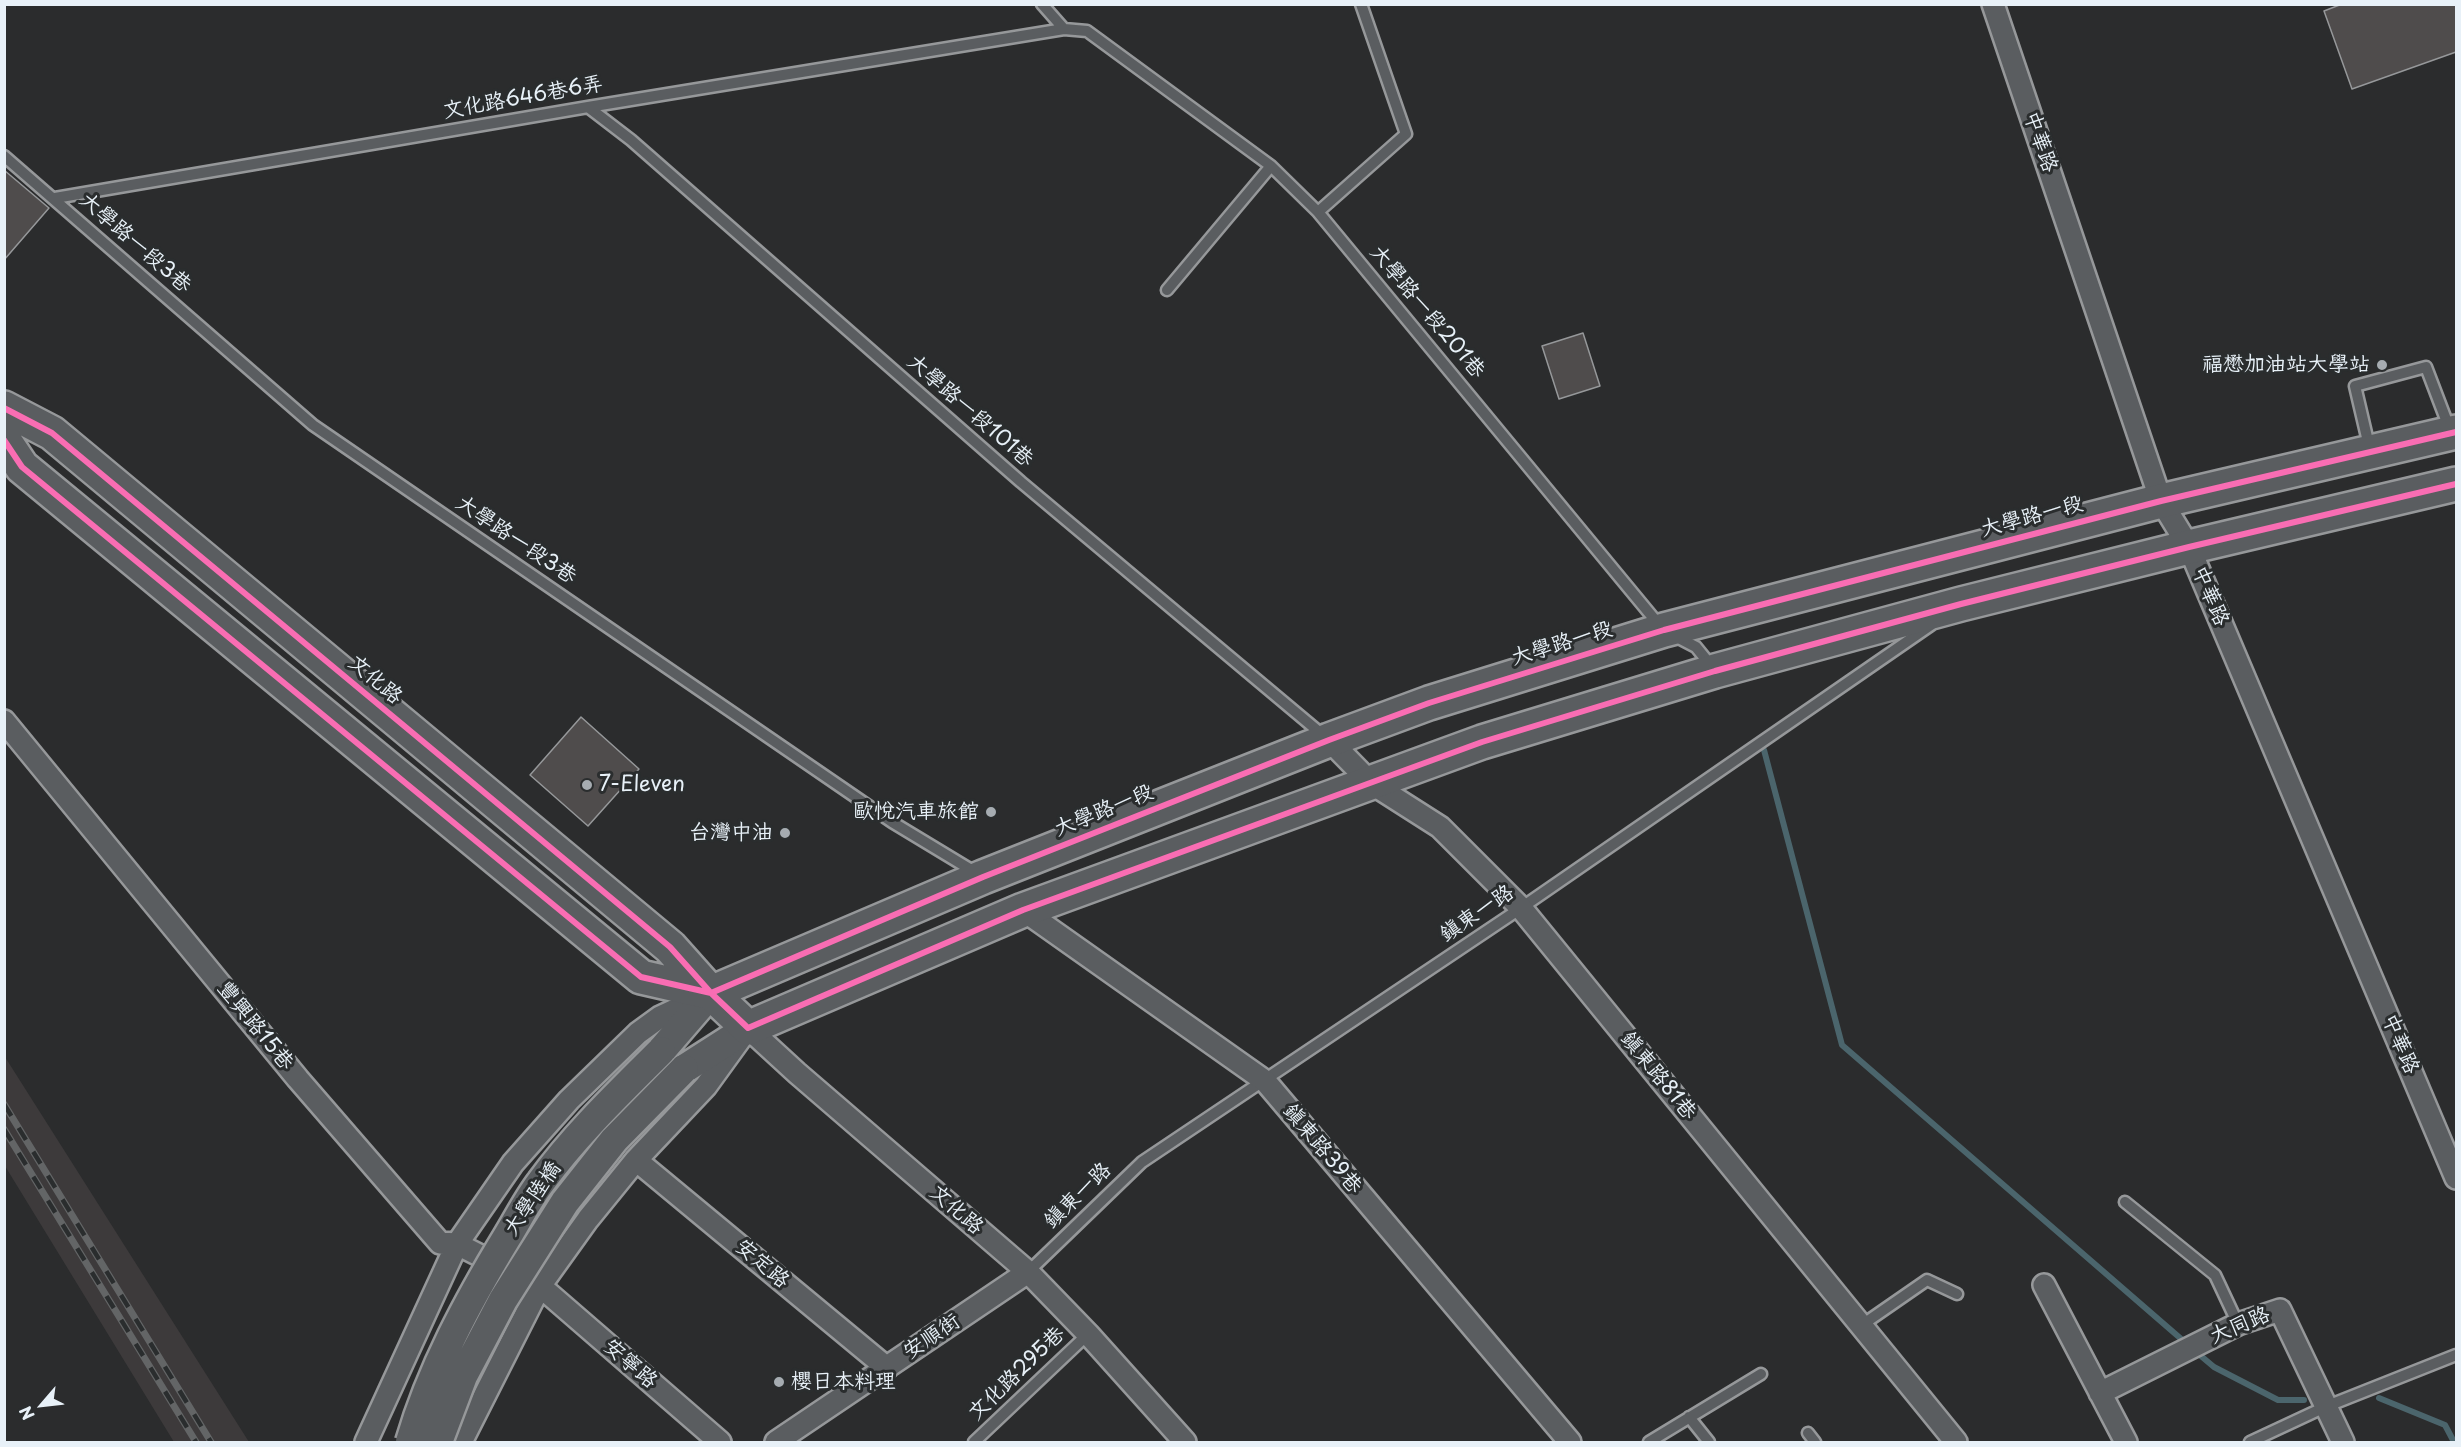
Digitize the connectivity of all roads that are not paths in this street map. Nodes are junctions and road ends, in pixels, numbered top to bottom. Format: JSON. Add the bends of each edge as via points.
{"nodes":[{"id":1,"x":1361,"y":4,"type":"edge"},
{"id":2,"x":1993,"y":4,"type":"edge"},
{"id":3,"x":1043,"y":5,"type":"edge"},
{"id":4,"x":1064,"y":29,"type":"junction"},
{"id":5,"x":588,"y":107,"type":"junction"},
{"id":6,"x":4,"y":156,"type":"edge"},
{"id":7,"x":1271,"y":165,"type":"junction"},
{"id":8,"x":55,"y":198,"type":"junction"},
{"id":9,"x":1318,"y":212,"type":"junction"},
{"id":10,"x":1167,"y":290,"type":"dead end"},
{"id":11,"x":4,"y":408,"type":"edge"},
{"id":12,"x":2454,"y":432,"type":"edge"},
{"id":13,"x":4,"y":440,"type":"edge"},
{"id":14,"x":2371,"y":452,"type":"junction"},
{"id":15,"x":2457,"y":484,"type":"edge"},
{"id":16,"x":2161,"y":501,"type":"junction"},
{"id":17,"x":2189,"y":547,"type":"junction"},
{"id":18,"x":1961,"y":604,"type":"junction"},
{"id":19,"x":1664,"y":630,"type":"junction"},
{"id":20,"x":1716,"y":671,"type":"junction"},
{"id":21,"x":4,"y":721,"type":"edge"},
{"id":22,"x":1329,"y":740,"type":"junction"},
{"id":23,"x":1371,"y":783,"type":"junction"},
{"id":24,"x":983,"y":877,"type":"junction"},
{"id":25,"x":1521,"y":908,"type":"junction"},
{"id":26,"x":1023,"y":910,"type":"junction"},
{"id":27,"x":711,"y":993,"type":"junction"},
{"id":28,"x":748,"y":1028,"type":"junction"},
{"id":29,"x":1265,"y":1081,"type":"junction"},
{"id":30,"x":636,"y":1160,"type":"junction"},
{"id":31,"x":2457,"y":1178,"type":"edge"},
{"id":32,"x":2125,"y":1202,"type":"dead end"},
{"id":33,"x":457,"y":1245,"type":"junction"},
{"id":34,"x":1028,"y":1272,"type":"junction"},
{"id":35,"x":2044,"y":1285,"type":"dead end"},
{"id":36,"x":540,"y":1286,"type":"junction"},
{"id":37,"x":1957,"y":1294,"type":"dead end"},
{"id":38,"x":2238,"y":1324,"type":"junction"},
{"id":39,"x":1862,"y":1325,"type":"junction"},
{"id":40,"x":1088,"y":1334,"type":"junction"},
{"id":41,"x":2457,"y":1355,"type":"edge"},
{"id":42,"x":887,"y":1368,"type":"junction"},
{"id":43,"x":1761,"y":1374,"type":"dead end"},
{"id":44,"x":2100,"y":1393,"type":"junction"},
{"id":45,"x":2325,"y":1407,"type":"junction"},
{"id":46,"x":1689,"y":1417,"type":"junction"},
{"id":47,"x":1808,"y":1433,"type":"dead end"},
{"id":48,"x":366,"y":1443,"type":"edge"},
{"id":49,"x":410,"y":1443,"type":"edge"},
{"id":50,"x":438,"y":1443,"type":"edge"},
{"id":51,"x":461,"y":1443,"type":"edge"},
{"id":52,"x":720,"y":1443,"type":"edge"},
{"id":53,"x":776,"y":1443,"type":"edge"},
{"id":54,"x":974,"y":1443,"type":"edge"},
{"id":55,"x":1185,"y":1443,"type":"edge"},
{"id":56,"x":1570,"y":1443,"type":"edge"},
{"id":57,"x":1649,"y":1443,"type":"edge"},
{"id":58,"x":1709,"y":1443,"type":"edge"},
{"id":59,"x":1815,"y":1443,"type":"edge"},
{"id":60,"x":1956,"y":1443,"type":"edge"},
{"id":61,"x":2126,"y":1443,"type":"edge"},
{"id":62,"x":2250,"y":1443,"type":"edge"},
{"id":63,"x":2343,"y":1443,"type":"edge"}],
"edges":[{"from":1,"to":9,"type":"lane","via":[[1406,134]]},
{"from":2,"to":16,"type":"street","name":"中華路"},
{"from":3,"to":4,"type":"lane"},
{"from":4,"to":5,"type":"lane","name":"文化路646巷6弄"},
{"from":4,"to":7,"type":"lane","name":"大學路一段201巷","via":[[1087,31]]},
{"from":5,"to":8,"type":"lane","name":"文化路646巷6弄"},
{"from":5,"to":22,"type":"lane","name":"大學路一段101巷","via":[[1021,482]]},
{"from":6,"to":8,"type":"lane"},
{"from":7,"to":9,"type":"lane","name":"大學路一段201巷"},
{"from":7,"to":10,"type":"lane"},
{"from":8,"to":24,"type":"lane","name":"大學路一段3巷","via":[[313,425],[892,822]]},
{"from":9,"to":19,"type":"lane","name":"大學路一段201巷"},
{"from":11,"to":27,"type":"main road","name":"文化路","via":[[52,434],[670,947]]},
{"from":12,"to":14,"type":"main road","name":"大學路一段"},
{"from":12,"to":14,"type":"lane","via":[[2426,366],[2355,386]]},
{"from":13,"to":27,"type":"main road","via":[[22,467],[641,977]]},
{"from":14,"to":16,"type":"main road","name":"大學路一段"},
{"from":15,"to":17,"type":"main road"},
{"from":16,"to":17,"type":"street","name":"中華路"},
{"from":16,"to":19,"type":"main road","name":"大學路一段"},
{"from":17,"to":18,"type":"main road"},
{"from":17,"to":31,"type":"street","name":"中華路"},
{"from":18,"to":20,"type":"main road"},
{"from":18,"to":25,"type":"lane","name":"鎮東一路"},
{"from":19,"to":20,"type":"lane","name":"大學路一段201巷","via":[[1696,647]]},
{"from":19,"to":22,"type":"main road","name":"大學路一段","via":[[1429,703]]},
{"from":20,"to":23,"type":"main road","via":[[1482,742]]},
{"from":21,"to":33,"type":"street","name":"豐興路15巷","via":[[410,1209],[440,1243]]},
{"from":22,"to":23,"type":"street","name":"鎮東路81巷"},
{"from":22,"to":24,"type":"main road","name":"大學路一段"},
{"from":23,"to":25,"type":"street","name":"鎮東路81巷","via":[[1440,827]]},
{"from":23,"to":26,"type":"main road"},
{"from":24,"to":27,"type":"main road","name":"大學路一段"},
{"from":25,"to":29,"type":"lane","name":"鎮東一路"},
{"from":25,"to":39,"type":"street","name":"鎮東路81巷"},
{"from":26,"to":28,"type":"main road"},
{"from":26,"to":29,"type":"street","name":"鎮東路39巷"},
{"from":27,"to":28,"type":"main road","name":"文化路"},
{"from":27,"to":33,"type":"street","via":[[660,1017],[638,1033],[569,1100],[513,1163]]},
{"from":27,"to":49,"type":"street","name":"大學陸橋","bridge":true,"via":[[661,1051],[591,1120],[540,1183],[448,1345]]},
{"from":28,"to":30,"type":"street","via":[[706,1086]]},
{"from":28,"to":34,"type":"street","name":"文化路"},
{"from":28,"to":50,"type":"street","name":"大學陸橋","bridge":true,"via":[[684,1069],[614,1140],[566,1202],[503,1300],[463,1376]]},
{"from":29,"to":34,"type":"lane","name":"鎮東一路","via":[[1142,1162]]},
{"from":29,"to":56,"type":"street","name":"鎮東路39巷"},
{"from":30,"to":36,"type":"street"},
{"from":30,"to":42,"type":"street","name":"安定路"},
{"from":32,"to":38,"type":"lane","via":[[2215,1275]]},
{"from":33,"to":36,"type":"street","name":"豐興路15巷"},
{"from":33,"to":48,"type":"street"},
{"from":34,"to":40,"type":"street","name":"文化路"},
{"from":34,"to":42,"type":"street","name":"安順街"},
{"from":35,"to":44,"type":"street"},
{"from":36,"to":51,"type":"street"},
{"from":36,"to":52,"type":"street","name":"安寧路"},
{"from":37,"to":39,"type":"lane","via":[[1927,1280]]},
{"from":38,"to":44,"type":"street","name":"大同路"},
{"from":38,"to":45,"type":"street","name":"大同路","via":[[2280,1310]]},
{"from":39,"to":60,"type":"street","name":"鎮東路81巷"},
{"from":40,"to":54,"type":"lane","name":"文化路295巷"},
{"from":40,"to":55,"type":"street","name":"文化路"},
{"from":41,"to":45,"type":"lane"},
{"from":42,"to":53,"type":"street","name":"安順街"},
{"from":43,"to":46,"type":"lane"},
{"from":44,"to":61,"type":"street"},
{"from":45,"to":62,"type":"lane"},
{"from":45,"to":63,"type":"street","name":"大同路"},
{"from":46,"to":57,"type":"lane"},
{"from":46,"to":58,"type":"lane"},
{"from":47,"to":59,"type":"lane"}]}
